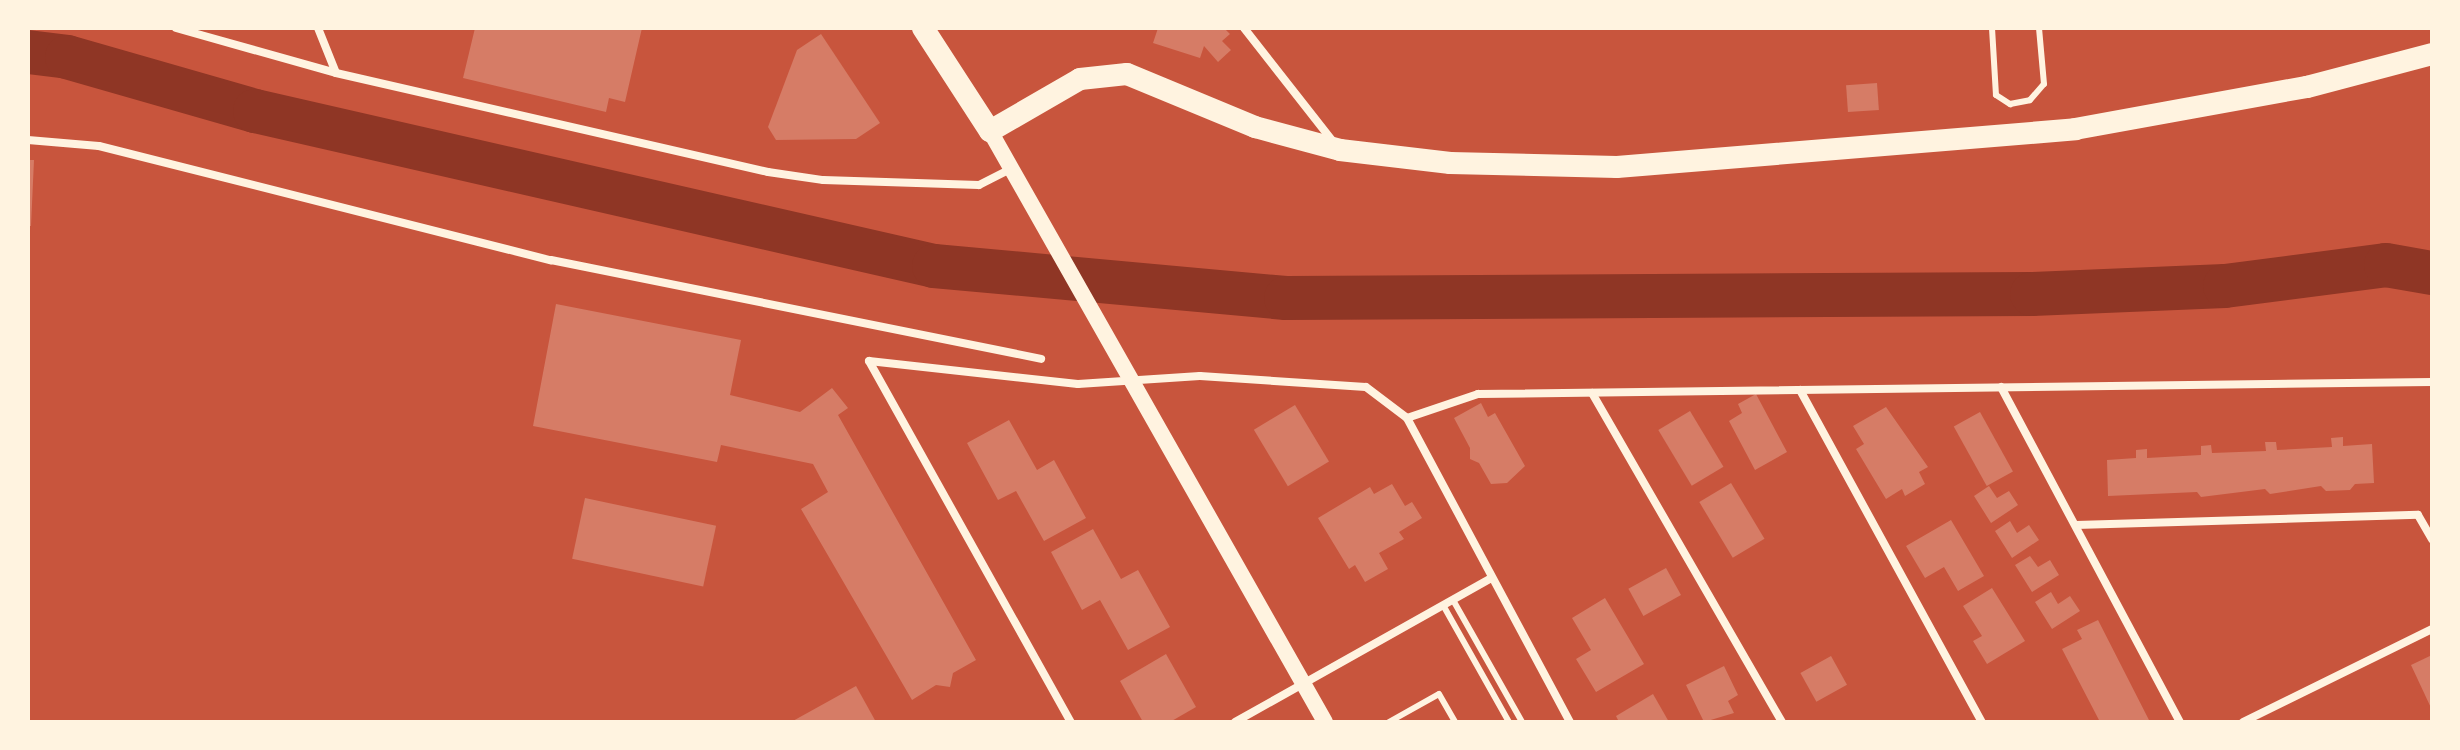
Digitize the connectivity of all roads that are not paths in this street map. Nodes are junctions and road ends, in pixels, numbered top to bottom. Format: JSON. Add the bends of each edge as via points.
{"nodes":[{"id":1,"x":176,"y":28,"type":"edge"},
{"id":2,"x":318,"y":28,"type":"edge"},
{"id":3,"x":923,"y":28,"type":"edge"},
{"id":4,"x":1244,"y":28,"type":"edge"},
{"id":5,"x":1992,"y":28,"type":"edge"},
{"id":6,"x":2039,"y":28,"type":"edge"},
{"id":7,"x":2432,"y":54,"type":"edge"},
{"id":8,"x":336,"y":73,"type":"junction"},
{"id":9,"x":990,"y":131,"type":"junction"},
{"id":10,"x":28,"y":140,"type":"edge"},
{"id":11,"x":1340,"y":150,"type":"junction"},
{"id":12,"x":1013,"y":167,"type":"junction"},
{"id":13,"x":1041,"y":359,"type":"dead end"},
{"id":14,"x":1133,"y":378,"type":"junction"},
{"id":15,"x":2432,"y":382,"type":"edge"},
{"id":16,"x":2001,"y":387,"type":"junction"},
{"id":17,"x":1800,"y":390,"type":"junction"},
{"id":18,"x":1592,"y":393,"type":"junction"},
{"id":19,"x":1407,"y":418,"type":"junction"},
{"id":20,"x":2076,"y":525,"type":"junction"},
{"id":21,"x":2432,"y":539,"type":"edge"},
{"id":22,"x":1490,"y":579,"type":"junction"},
{"id":23,"x":1453,"y":600,"type":"junction"},
{"id":24,"x":1443,"y":605,"type":"junction"},
{"id":25,"x":2432,"y":629,"type":"edge"},
{"id":26,"x":1304,"y":684,"type":"junction"},
{"id":27,"x":1404,"y":714,"type":"junction"},
{"id":28,"x":1071,"y":722,"type":"edge"},
{"id":29,"x":1235,"y":722,"type":"edge"},
{"id":30,"x":1325,"y":722,"type":"edge"},
{"id":31,"x":1389,"y":722,"type":"edge"},
{"id":32,"x":1409,"y":722,"type":"edge"},
{"id":33,"x":1455,"y":722,"type":"edge"},
{"id":34,"x":1509,"y":722,"type":"edge"},
{"id":35,"x":1522,"y":722,"type":"edge"},
{"id":36,"x":1570,"y":722,"type":"edge"},
{"id":37,"x":1782,"y":722,"type":"edge"},
{"id":38,"x":1982,"y":722,"type":"edge"},
{"id":39,"x":2180,"y":722,"type":"edge"},
{"id":40,"x":2243,"y":722,"type":"edge"}],
"edges":[{"from":1,"to":8,"type":"street"},
{"from":2,"to":8,"type":"street"},
{"from":3,"to":9,"type":"highway"},
{"from":4,"to":11,"type":"street"},
{"from":5,"to":6,"type":"lane","via":[[1996,95],[2010,104],[2030,100],[2044,84]]},
{"from":7,"to":11,"type":"highway","via":[[2307,87],[2075,129],[1617,167],[1450,163]]},
{"from":8,"to":12,"type":"street","via":[[823,180],[979,185]]},
{"from":9,"to":11,"type":"highway","via":[[1080,79],[1127,74],[1255,127]]},
{"from":9,"to":12,"type":"main road"},
{"from":10,"to":13,"type":"street","via":[[99,146],[551,260]]},
{"from":12,"to":14,"type":"main road"},
{"from":14,"to":19,"type":"street","via":[[1200,376],[1366,387]]},
{"from":14,"to":26,"type":"main road"},
{"from":14,"to":28,"type":"street","via":[[1078,384],[869,361]]},
{"from":15,"to":16,"type":"street"},
{"from":16,"to":17,"type":"street"},
{"from":16,"to":20,"type":"street"},
{"from":17,"to":18,"type":"street"},
{"from":17,"to":38,"type":"street"},
{"from":18,"to":19,"type":"street","via":[[1478,394]]},
{"from":18,"to":37,"type":"street"},
{"from":19,"to":22,"type":"street"},
{"from":20,"to":21,"type":"street","via":[[2418,515]]},
{"from":20,"to":39,"type":"street"},
{"from":22,"to":23,"type":"street"},
{"from":22,"to":36,"type":"street"},
{"from":23,"to":24,"type":"street"},
{"from":23,"to":35,"type":"lane"},
{"from":24,"to":26,"type":"street"},
{"from":24,"to":34,"type":"lane"},
{"from":25,"to":40,"type":"street"},
{"from":26,"to":29,"type":"street"},
{"from":26,"to":30,"type":"main road"},
{"from":27,"to":31,"type":"lane"},
{"from":27,"to":32,"type":"lane"},
{"from":27,"to":33,"type":"lane","via":[[1439,694]]}]}
